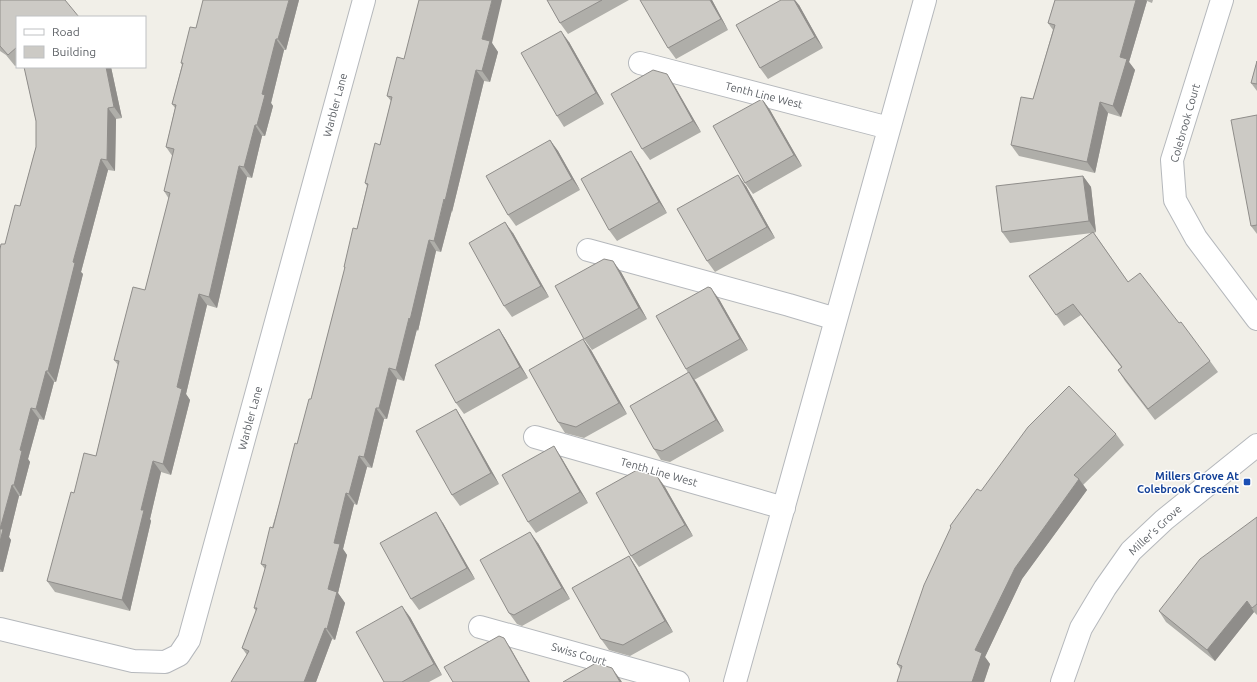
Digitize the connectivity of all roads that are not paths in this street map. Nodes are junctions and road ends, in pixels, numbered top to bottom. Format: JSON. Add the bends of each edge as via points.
{"nodes":[{"id":1,"x":364,"y":0,"type":"edge"},
{"id":2,"x":925,"y":0,"type":"edge"},
{"id":3,"x":1222,"y":0,"type":"edge"},
{"id":4,"x":640,"y":63,"type":"dead end"},
{"id":5,"x":888,"y":128,"type":"junction"},
{"id":6,"x":588,"y":250,"type":"dead end"},
{"id":7,"x":836,"y":319,"type":"junction"},
{"id":8,"x":1257,"y":319,"type":"edge"},
{"id":9,"x":535,"y":437,"type":"dead end"},
{"id":10,"x":1257,"y":445,"type":"edge"},
{"id":11,"x":784,"y":508,"type":"junction"},
{"id":12,"x":480,"y":627,"type":"dead end"},
{"id":13,"x":0,"y":629,"type":"edge"},
{"id":14,"x":678,"y":682,"type":"edge"},
{"id":15,"x":735,"y":682,"type":"edge"},
{"id":16,"x":1062,"y":682,"type":"edge"}],
"edges":[{"from":1,"to":13,"type":"street","name":"Warbler Lane","via":[[189,640],[179,655],[165,662],[133,661]]},
{"from":2,"to":5,"type":"street"},
{"from":3,"to":8,"type":"street","name":"Colebrook Court","via":[[1172,160],[1174,200],[1196,238]]},
{"from":4,"to":5,"type":"street","name":"Tenth Line West"},
{"from":5,"to":7,"type":"street"},
{"from":6,"to":7,"type":"street"},
{"from":7,"to":11,"type":"street"},
{"from":9,"to":11,"type":"street","name":"Tenth Line West"},
{"from":10,"to":16,"type":"street","name":"Miller's Grove","via":[[1164,520],[1131,551],[1104,588],[1080,628]]},
{"from":11,"to":15,"type":"street"},
{"from":12,"to":14,"type":"street","name":"Swiss Court"}]}
